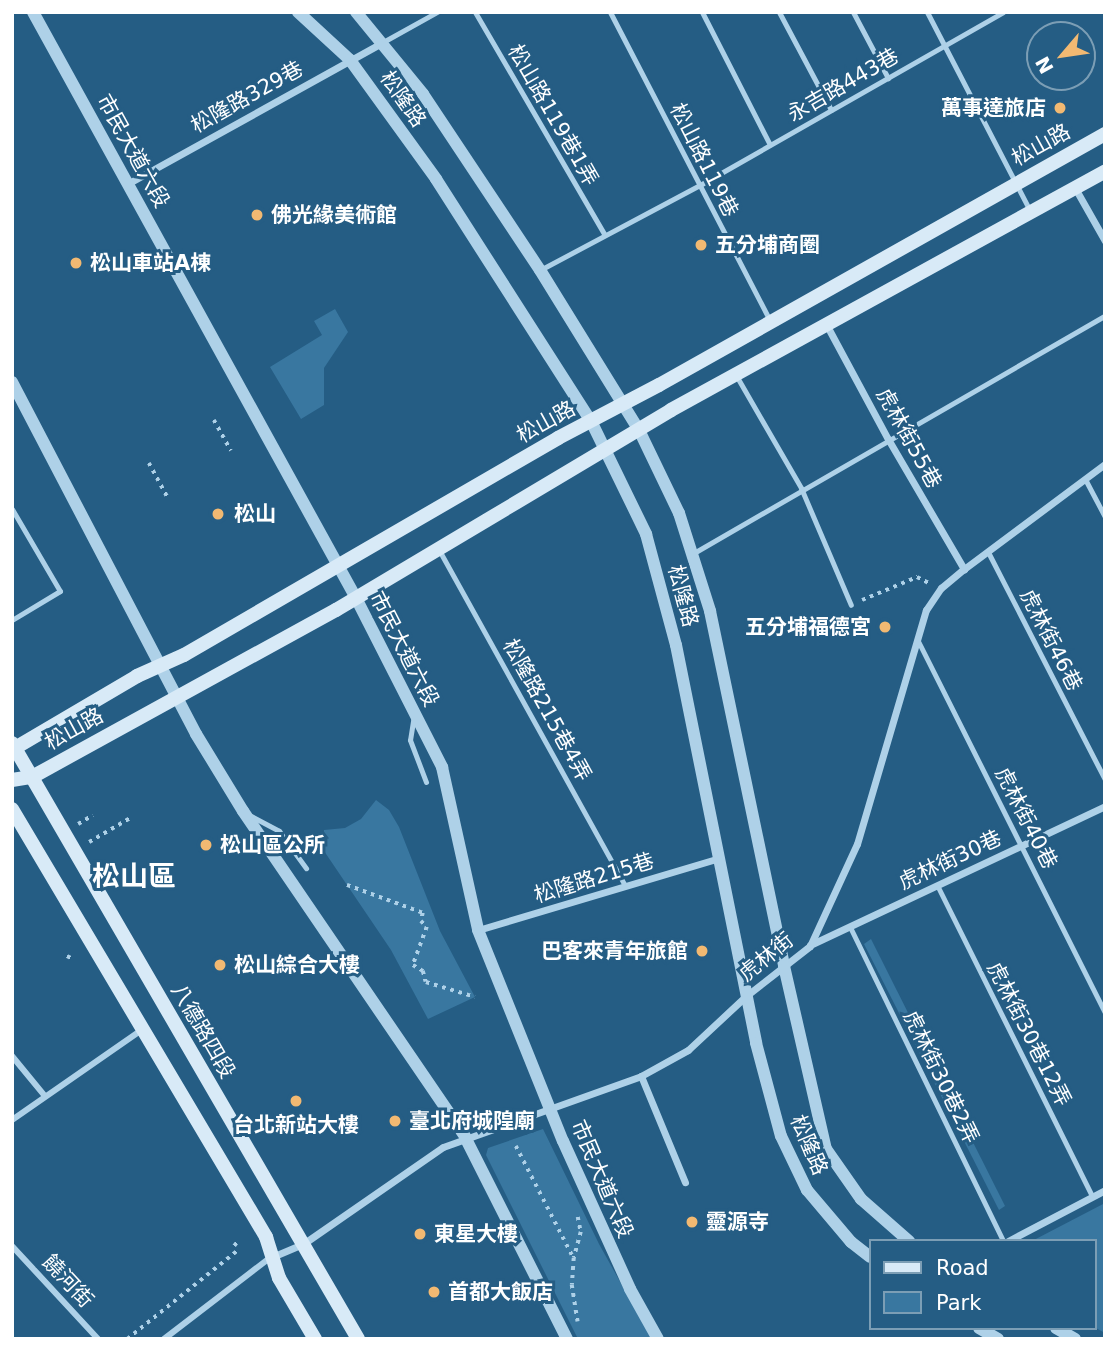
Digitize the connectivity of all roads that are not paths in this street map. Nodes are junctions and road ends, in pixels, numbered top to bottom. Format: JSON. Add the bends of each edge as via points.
{"nodes":[{"id":1,"x":33,"y":12,"type":"edge"},
{"id":2,"x":298,"y":12,"type":"edge"},
{"id":3,"x":356,"y":12,"type":"edge"},
{"id":4,"x":437,"y":12,"type":"edge"},
{"id":5,"x":475,"y":12,"type":"edge"},
{"id":6,"x":610,"y":12,"type":"edge"},
{"id":7,"x":702,"y":12,"type":"edge"},
{"id":8,"x":779,"y":12,"type":"edge"},
{"id":9,"x":853,"y":12,"type":"edge"},
{"id":10,"x":927,"y":12,"type":"edge"},
{"id":11,"x":1003,"y":12,"type":"edge"},
{"id":12,"x":383,"y":42,"type":"junction"},
{"id":13,"x":944,"y":46,"type":"junction"},
{"id":14,"x":350,"y":60,"type":"junction"},
{"id":15,"x":888,"y":78,"type":"junction"},
{"id":16,"x":831,"y":110,"type":"junction"},
{"id":17,"x":1105,"y":134,"type":"edge"},
{"id":18,"x":770,"y":145,"type":"junction"},
{"id":19,"x":1105,"y":171,"type":"edge"},
{"id":20,"x":129,"y":183,"type":"junction"},
{"id":21,"x":1015,"y":183,"type":"junction"},
{"id":22,"x":700,"y":185,"type":"junction"},
{"id":23,"x":1074,"y":188,"type":"junction"},
{"id":24,"x":1031,"y":212,"type":"junction"},
{"id":25,"x":604,"y":234,"type":"junction"},
{"id":26,"x":1105,"y":240,"type":"edge"},
{"id":27,"x":540,"y":270,"type":"junction"},
{"id":28,"x":1105,"y":316,"type":"edge"},
{"id":29,"x":771,"y":322,"type":"junction"},
{"id":30,"x":826,"y":324,"type":"junction"},
{"id":31,"x":736,"y":374,"type":"junction"},
{"id":32,"x":12,"y":382,"type":"edge"},
{"id":33,"x":624,"y":404,"type":"junction"},
{"id":34,"x":591,"y":421,"type":"junction"},
{"id":35,"x":639,"y":429,"type":"junction"},
{"id":36,"x":888,"y":439,"type":"junction"},
{"id":37,"x":606,"y":449,"type":"junction"},
{"id":38,"x":1105,"y":464,"type":"edge"},
{"id":39,"x":1084,"y":479,"type":"junction"},
{"id":40,"x":801,"y":488,"type":"junction"},
{"id":41,"x":12,"y":509,"type":"edge"},
{"id":42,"x":1105,"y":517,"type":"edge"},
{"id":43,"x":439,"y":550,"type":"junction"},
{"id":44,"x":988,"y":551,"type":"junction"},
{"id":45,"x":692,"y":554,"type":"junction"},
{"id":46,"x":338,"y":566,"type":"junction"},
{"id":47,"x":964,"y":569,"type":"junction"},
{"id":48,"x":356,"y":598,"type":"junction"},
{"id":49,"x":851,"y":605,"type":"road end"},
{"id":50,"x":12,"y":620,"type":"edge"},
{"id":51,"x":917,"y":639,"type":"junction"},
{"id":52,"x":161,"y":665,"type":"junction"},
{"id":53,"x":176,"y":696,"type":"junction"},
{"id":54,"x":414,"y":712,"type":"junction"},
{"id":55,"x":13,"y":748,"type":"edge"},
{"id":56,"x":32,"y":777,"type":"junction"},
{"id":57,"x":12,"y":780,"type":"edge"},
{"id":58,"x":1105,"y":780,"type":"edge"},
{"id":59,"x":426,"y":782,"type":"dead end"},
{"id":60,"x":1105,"y":806,"type":"edge"},
{"id":61,"x":12,"y":808,"type":"edge"},
{"id":62,"x":243,"y":811,"type":"junction"},
{"id":63,"x":1022,"y":845,"type":"junction"},
{"id":64,"x":719,"y":858,"type":"junction"},
{"id":65,"x":306,"y":869,"type":"dead end"},
{"id":66,"x":937,"y":885,"type":"junction"},
{"id":67,"x":625,"y":886,"type":"junction"},
{"id":68,"x":850,"y":927,"type":"junction"},
{"id":69,"x":478,"y":930,"type":"junction"},
{"id":70,"x":810,"y":946,"type":"junction"},
{"id":71,"x":784,"y":966,"type":"junction"},
{"id":72,"x":746,"y":996,"type":"junction"},
{"id":73,"x":1105,"y":1012,"type":"edge"},
{"id":74,"x":142,"y":1029,"type":"junction"},
{"id":75,"x":12,"y":1056,"type":"edge"},
{"id":76,"x":641,"y":1076,"type":"junction"},
{"id":77,"x":44,"y":1095,"type":"junction"},
{"id":78,"x":552,"y":1108,"type":"junction"},
{"id":79,"x":12,"y":1120,"type":"edge"},
{"id":80,"x":464,"y":1137,"type":"junction"},
{"id":81,"x":685,"y":1182,"type":"dead end"},
{"id":82,"x":1105,"y":1190,"type":"edge"},
{"id":83,"x":1092,"y":1196,"type":"junction"},
{"id":84,"x":907,"y":1239,"type":"edge"},
{"id":85,"x":1004,"y":1239,"type":"edge"},
{"id":86,"x":1009,"y":1239,"type":"edge"},
{"id":87,"x":303,"y":1244,"type":"junction"},
{"id":88,"x":12,"y":1246,"type":"edge"},
{"id":89,"x":869,"y":1256,"type":"edge"},
{"id":90,"x":272,"y":1257,"type":"junction"},
{"id":91,"x":982,"y":1330,"type":"edge"},
{"id":92,"x":1059,"y":1330,"type":"edge"},
{"id":93,"x":97,"y":1339,"type":"edge"},
{"id":94,"x":164,"y":1339,"type":"edge"},
{"id":95,"x":315,"y":1339,"type":"edge"},
{"id":96,"x":358,"y":1339,"type":"edge"},
{"id":97,"x":567,"y":1339,"type":"edge"},
{"id":98,"x":658,"y":1339,"type":"edge"},
{"id":99,"x":998,"y":1339,"type":"edge"},
{"id":100,"x":1075,"y":1339,"type":"edge"}],
"edges":[{"from":1,"to":20,"type":"street","name":"市民大道六段"},
{"from":2,"to":14,"type":"street","name":"松隆路"},
{"from":3,"to":12,"type":"street","name":"松隆路"},
{"from":4,"to":12,"type":"lane"},
{"from":5,"to":25,"type":"lane","name":"松山路119巷1弄"},
{"from":6,"to":22,"type":"lane","name":"松山路119巷"},
{"from":7,"to":18,"type":"lane"},
{"from":8,"to":16,"type":"lane"},
{"from":9,"to":15,"type":"lane"},
{"from":10,"to":13,"type":"lane"},
{"from":11,"to":13,"type":"lane","name":"永吉路443巷"},
{"from":12,"to":14,"type":"street","name":"松隆路329巷"},
{"from":12,"to":27,"type":"street","name":"松隆路"},
{"from":13,"to":15,"type":"lane","name":"永吉路443巷"},
{"from":13,"to":21,"type":"lane"},
{"from":14,"to":20,"type":"street","name":"松隆路329巷"},
{"from":14,"to":34,"type":"street","name":"松隆路","via":[[436,179]]},
{"from":15,"to":16,"type":"lane","name":"永吉路443巷"},
{"from":16,"to":18,"type":"lane","name":"永吉路443巷"},
{"from":17,"to":21,"type":"main road","name":"松山路"},
{"from":18,"to":22,"type":"lane","name":"永吉路443巷"},
{"from":19,"to":23,"type":"main road","name":"松山路"},
{"from":20,"to":46,"type":"street","name":"市民大道六段"},
{"from":21,"to":24,"type":"lane"},
{"from":21,"to":29,"type":"main road","name":"松山路"},
{"from":22,"to":25,"type":"lane"},
{"from":22,"to":29,"type":"lane","name":"松山路119巷"},
{"from":23,"to":24,"type":"main road","name":"松山路"},
{"from":23,"to":26,"type":"street"},
{"from":24,"to":30,"type":"main road","name":"松山路"},
{"from":25,"to":27,"type":"lane"},
{"from":27,"to":33,"type":"street","name":"松隆路"},
{"from":28,"to":36,"type":"lane"},
{"from":29,"to":33,"type":"main road","name":"松山路"},
{"from":30,"to":31,"type":"main road","name":"松山路"},
{"from":30,"to":36,"type":"street","name":"虎林街55巷"},
{"from":31,"to":35,"type":"main road","name":"松山路"},
{"from":31,"to":40,"type":"lane"},
{"from":32,"to":52,"type":"street"},
{"from":33,"to":34,"type":"main road","name":"松山路"},
{"from":33,"to":35,"type":"street","name":"松隆路"},
{"from":34,"to":37,"type":"street","name":"松隆路"},
{"from":34,"to":46,"type":"main road","name":"松山路"},
{"from":35,"to":37,"type":"main road","name":"松山路"},
{"from":35,"to":45,"type":"street","name":"松隆路","via":[[679,513]]},
{"from":36,"to":40,"type":"lane"},
{"from":36,"to":47,"type":"street","name":"虎林街55巷"},
{"from":37,"to":43,"type":"main road","name":"松山路"},
{"from":37,"to":64,"type":"street","name":"松隆路","via":[[646,534],[676,645]]},
{"from":38,"to":39,"type":"street","name":"虎林街"},
{"from":39,"to":42,"type":"lane"},
{"from":39,"to":44,"type":"street","name":"虎林街"},
{"from":40,"to":45,"type":"lane"},
{"from":40,"to":49,"type":"lane"},
{"from":41,"to":50,"type":"lane","via":[[60,591]]},
{"from":43,"to":48,"type":"main road","name":"松山路"},
{"from":43,"to":67,"type":"lane","name":"松隆路215巷4弄"},
{"from":44,"to":47,"type":"street","name":"虎林街"},
{"from":44,"to":58,"type":"lane","name":"虎林街46巷"},
{"from":45,"to":71,"type":"street","name":"松隆路","via":[[710,611]]},
{"from":46,"to":48,"type":"street","name":"市民大道六段"},
{"from":46,"to":52,"type":"main road","name":"松山路"},
{"from":47,"to":51,"type":"street","name":"虎林街","via":[[941,588],[926,610]]},
{"from":48,"to":53,"type":"main road","name":"松山路"},
{"from":48,"to":54,"type":"street","name":"市民大道六段"},
{"from":51,"to":63,"type":"lane","name":"虎林街40巷"},
{"from":51,"to":70,"type":"street","name":"虎林街","via":[[857,844]]},
{"from":52,"to":53,"type":"street"},
{"from":52,"to":55,"type":"main road","name":"松山路"},
{"from":53,"to":56,"type":"main road","name":"松山路"},
{"from":53,"to":62,"type":"street"},
{"from":54,"to":59,"type":"lane","via":[[410,740]]},
{"from":54,"to":69,"type":"street","name":"市民大道六段","via":[[442,767]]},
{"from":55,"to":56,"type":"main road","name":"八德路四段"},
{"from":56,"to":57,"type":"main road","name":"松山路"},
{"from":56,"to":87,"type":"main road","name":"八德路四段"},
{"from":60,"to":63,"type":"street","name":"虎林街30巷"},
{"from":61,"to":74,"type":"main road"},
{"from":62,"to":65,"type":"lane","via":[[279,831]]},
{"from":62,"to":80,"type":"street"},
{"from":63,"to":66,"type":"street","name":"虎林街30巷"},
{"from":63,"to":73,"type":"lane","name":"虎林街40巷"},
{"from":64,"to":67,"type":"street","name":"松隆路215巷"},
{"from":64,"to":72,"type":"street","name":"松隆路"},
{"from":66,"to":68,"type":"street","name":"虎林街30巷"},
{"from":66,"to":83,"type":"lane","name":"虎林街30巷12弄"},
{"from":67,"to":69,"type":"street","name":"松隆路215巷"},
{"from":68,"to":70,"type":"street","name":"虎林街30巷"},
{"from":68,"to":85,"type":"lane","name":"虎林街30巷2弄"},
{"from":69,"to":78,"type":"street","name":"市民大道六段"},
{"from":70,"to":71,"type":"street","name":"虎林街"},
{"from":71,"to":72,"type":"street","name":"虎林街"},
{"from":71,"to":84,"type":"street","name":"松隆路","via":[[826,1149],[861,1199]]},
{"from":72,"to":76,"type":"street","name":"虎林街","via":[[688,1051]]},
{"from":72,"to":89,"type":"street","name":"松隆路","via":[[781,1136],[807,1190]]},
{"from":74,"to":77,"type":"street"},
{"from":74,"to":90,"type":"main road","via":[[265,1237]]},
{"from":75,"to":77,"type":"street"},
{"from":76,"to":78,"type":"street","name":"虎林街"},
{"from":76,"to":81,"type":"street"},
{"from":77,"to":79,"type":"street"},
{"from":78,"to":80,"type":"street","name":"虎林街"},
{"from":78,"to":98,"type":"street","name":"市民大道六段","via":[[630,1289]]},
{"from":80,"to":87,"type":"street","name":"虎林街"},
{"from":80,"to":97,"type":"street"},
{"from":82,"to":83,"type":"street"},
{"from":83,"to":86,"type":"street"},
{"from":87,"to":90,"type":"street","name":"虎林街"},
{"from":87,"to":96,"type":"main road","name":"八德路四段"},
{"from":88,"to":93,"type":"street","name":"饒河街"},
{"from":90,"to":94,"type":"street"},
{"from":90,"to":95,"type":"main road","via":[[279,1278]]},
{"from":91,"to":99,"type":"street"},
{"from":92,"to":100,"type":"street"}]}
